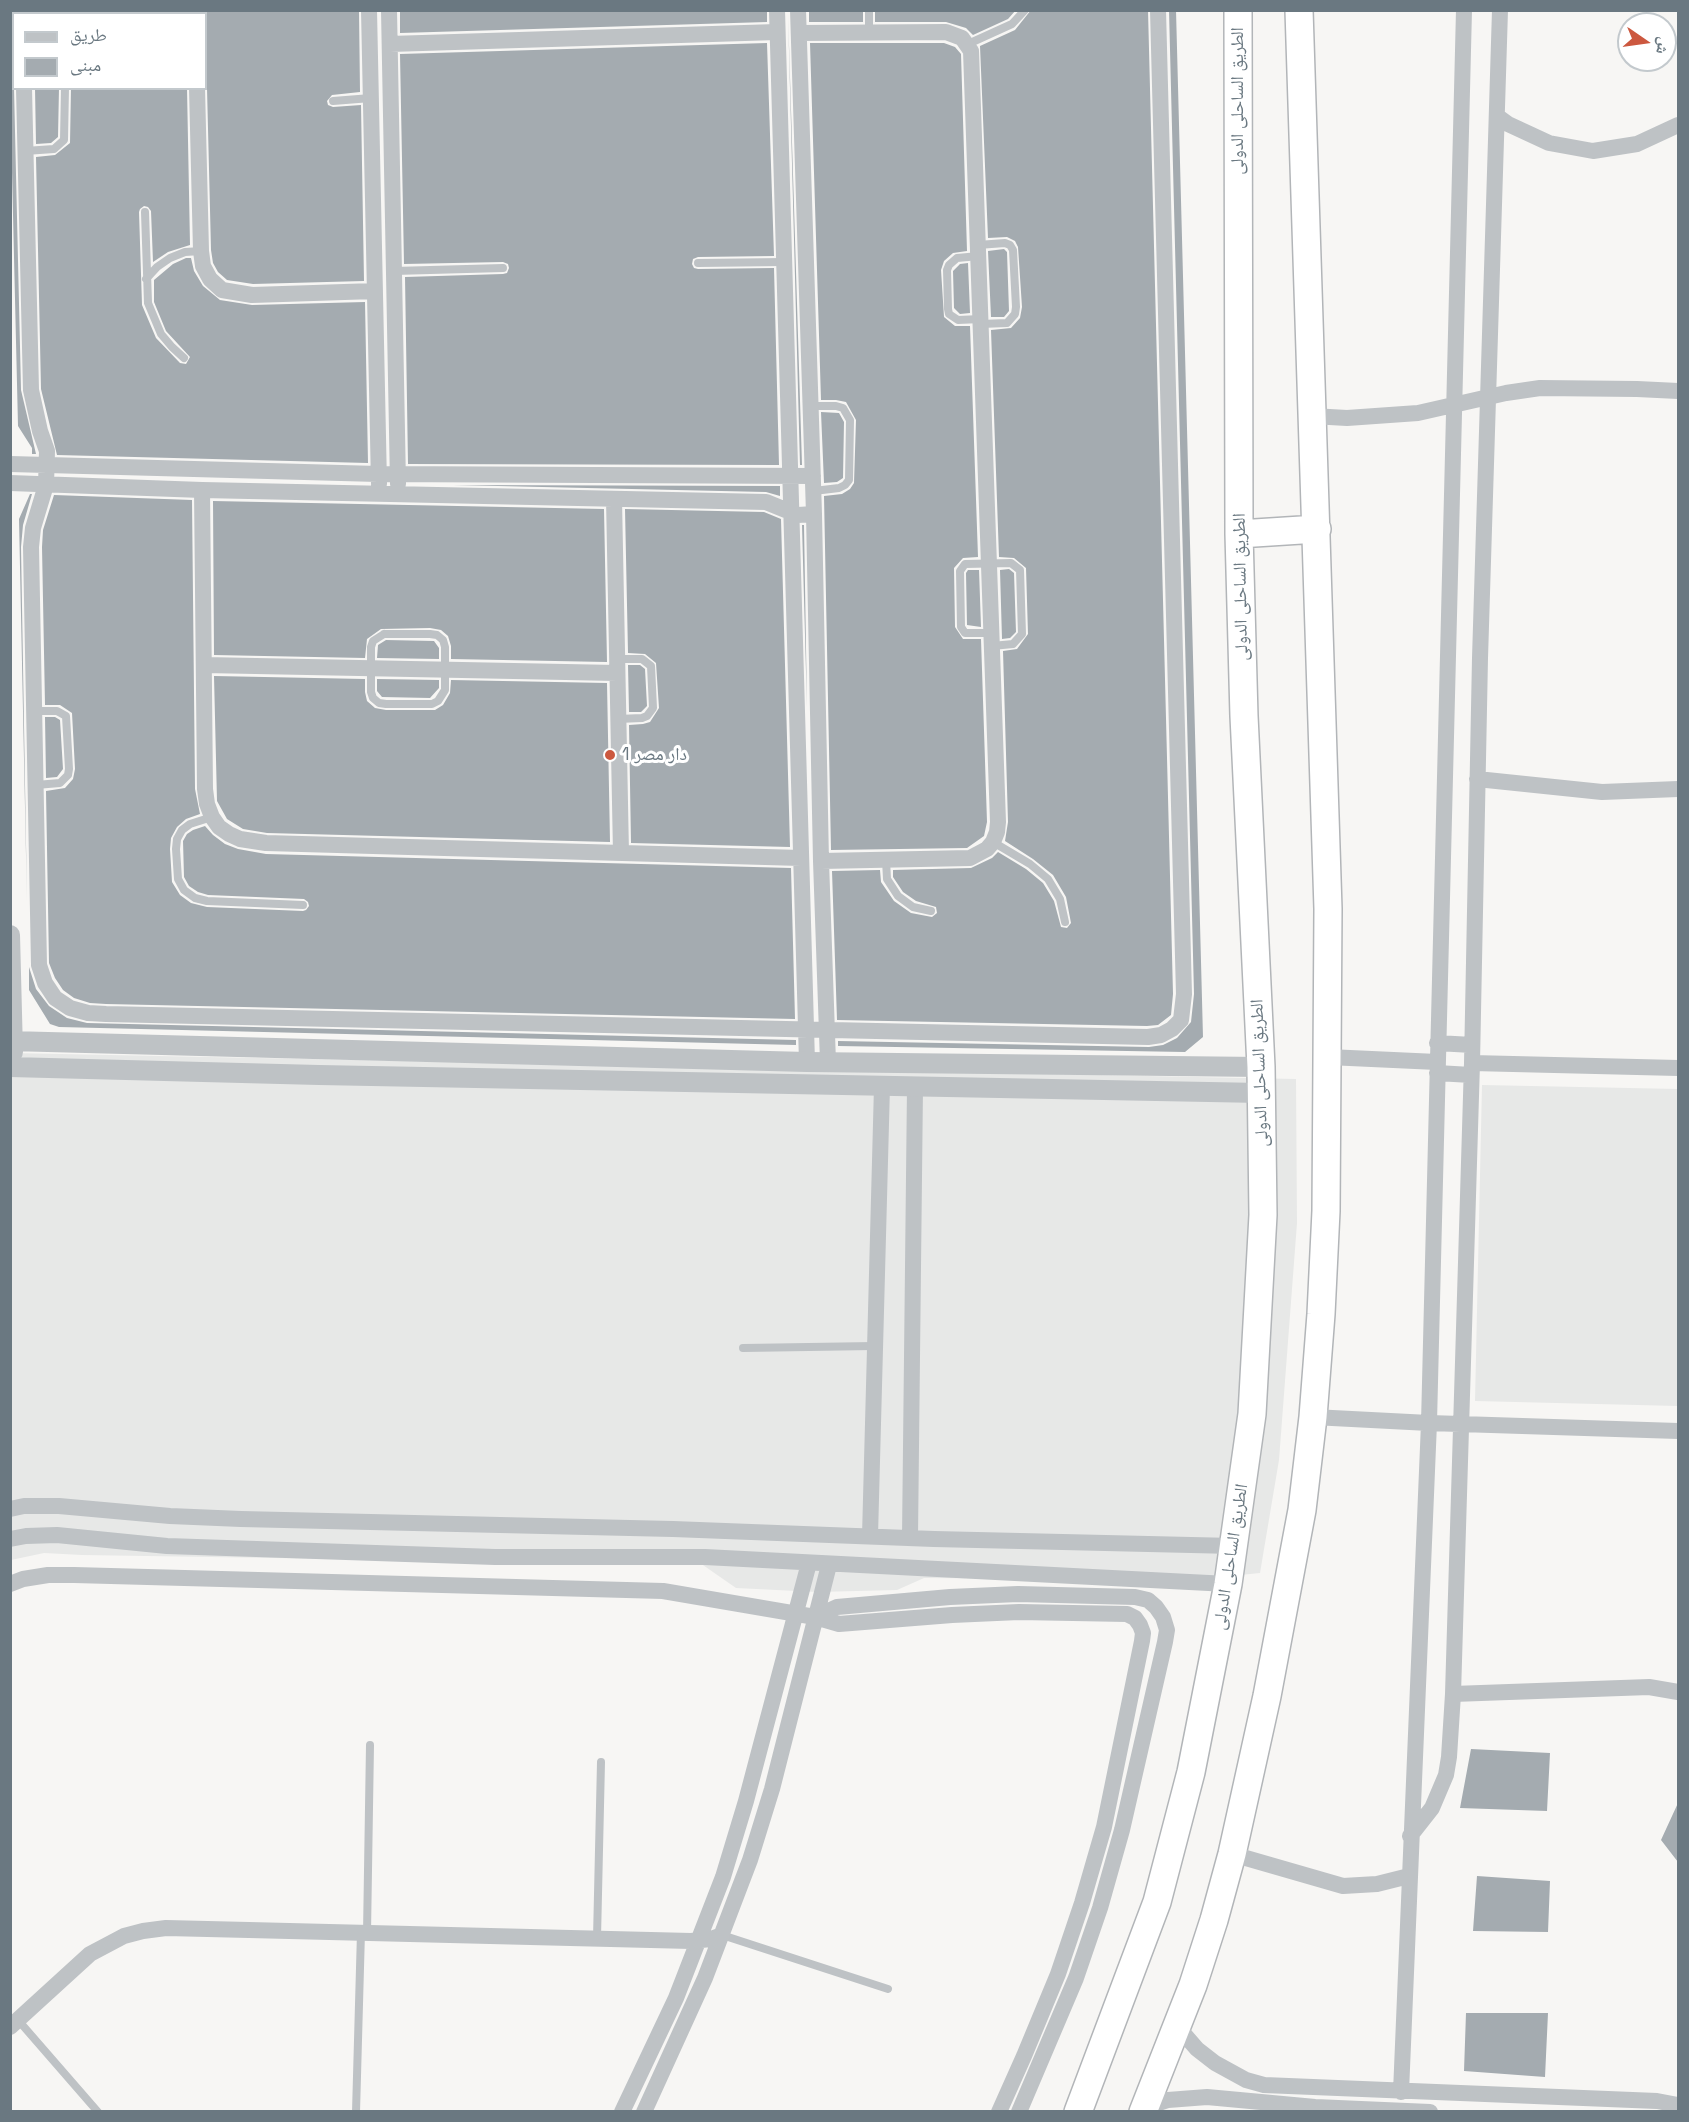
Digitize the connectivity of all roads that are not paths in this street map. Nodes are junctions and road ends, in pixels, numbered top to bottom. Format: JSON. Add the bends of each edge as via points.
{"nodes":[{"id":1,"x":369,"y":10,"type":"edge"},
{"id":2,"x":389,"y":10,"type":"edge"},
{"id":3,"x":777,"y":10,"type":"edge"},
{"id":4,"x":798,"y":10,"type":"edge"},
{"id":5,"x":869,"y":10,"type":"edge"},
{"id":6,"x":1025,"y":10,"type":"edge"},
{"id":7,"x":1158,"y":10,"type":"edge"},
{"id":8,"x":1238,"y":10,"type":"edge"},
{"id":9,"x":1299,"y":10,"type":"edge"},
{"id":10,"x":1464,"y":10,"type":"edge"},
{"id":11,"x":1500,"y":10,"type":"edge"},
{"id":12,"x":777,"y":32,"type":"junction"},
{"id":13,"x":799,"y":33,"type":"junction"},
{"id":14,"x":869,"y":33,"type":"junction"},
{"id":15,"x":390,"y":44,"type":"junction"},
{"id":16,"x":968,"y":44,"type":"junction"},
{"id":17,"x":24,"y":90,"type":"edge"},
{"id":18,"x":65,"y":90,"type":"edge"},
{"id":19,"x":197,"y":90,"type":"edge"},
{"id":20,"x":371,"y":98,"type":"junction"},
{"id":21,"x":333,"y":101,"type":"dead end"},
{"id":22,"x":1497,"y":116,"type":"junction"},
{"id":23,"x":1678,"y":125,"type":"edge"},
{"id":24,"x":25,"y":151,"type":"junction"},
{"id":25,"x":145,"y":212,"type":"dead end"},
{"id":26,"x":201,"y":251,"type":"junction"},
{"id":27,"x":979,"y":251,"type":"junction"},
{"id":28,"x":783,"y":262,"type":"junction"},
{"id":29,"x":698,"y":263,"type":"dead end"},
{"id":30,"x":503,"y":268,"type":"dead end"},
{"id":31,"x":394,"y":271,"type":"junction"},
{"id":32,"x":147,"y":279,"type":"junction"},
{"id":33,"x":375,"y":291,"type":"junction"},
{"id":34,"x":981,"y":322,"type":"junction"},
{"id":35,"x":184,"y":358,"type":"dead end"},
{"id":36,"x":1678,"y":391,"type":"edge"},
{"id":37,"x":1489,"y":398,"type":"junction"},
{"id":38,"x":811,"y":406,"type":"junction"},
{"id":39,"x":1453,"y":406,"type":"junction"},
{"id":40,"x":1312,"y":416,"type":"junction"},
{"id":41,"x":10,"y":464,"type":"edge"},
{"id":42,"x":47,"y":465,"type":"junction"},
{"id":43,"x":378,"y":474,"type":"junction"},
{"id":44,"x":398,"y":474,"type":"junction"},
{"id":45,"x":789,"y":476,"type":"junction"},
{"id":46,"x":10,"y":483,"type":"edge"},
{"id":47,"x":46,"y":484,"type":"junction"},
{"id":48,"x":813,"y":484,"type":"junction"},
{"id":49,"x":202,"y":489,"type":"junction"},
{"id":50,"x":379,"y":493,"type":"junction"},
{"id":51,"x":398,"y":494,"type":"junction"},
{"id":52,"x":614,"y":499,"type":"junction"},
{"id":53,"x":790,"y":512,"type":"junction"},
{"id":54,"x":814,"y":514,"type":"junction"},
{"id":55,"x":1317,"y":529,"type":"junction"},
{"id":56,"x":1239,"y":534,"type":"junction"},
{"id":57,"x":989,"y":563,"type":"junction"},
{"id":58,"x":992,"y":640,"type":"junction"},
{"id":59,"x":204,"y":665,"type":"junction"},
{"id":60,"x":617,"y":666,"type":"junction"},
{"id":61,"x":370,"y":668,"type":"junction"},
{"id":62,"x":446,"y":670,"type":"junction"},
{"id":63,"x":34,"y":711,"type":"junction"},
{"id":64,"x":618,"y":719,"type":"junction"},
{"id":65,"x":1477,"y":779,"type":"junction"},
{"id":66,"x":36,"y":785,"type":"junction"},
{"id":67,"x":1678,"y":789,"type":"edge"},
{"id":68,"x":212,"y":817,"type":"junction"},
{"id":69,"x":993,"y":842,"type":"junction"},
{"id":70,"x":621,"y":853,"type":"junction"},
{"id":71,"x":801,"y":858,"type":"junction"},
{"id":72,"x":886,"y":860,"type":"junction"},
{"id":73,"x":821,"y":861,"type":"junction"},
{"id":74,"x":303,"y":905,"type":"dead end"},
{"id":75,"x":931,"y":911,"type":"dead end"},
{"id":76,"x":1065,"y":922,"type":"dead end"},
{"id":77,"x":10,"y":935,"type":"edge"},
{"id":78,"x":806,"y":1029,"type":"junction"},
{"id":79,"x":827,"y":1030,"type":"junction"},
{"id":80,"x":11,"y":1041,"type":"edge"},
{"id":81,"x":1437,"y":1043,"type":"junction"},
{"id":82,"x":1472,"y":1045,"type":"junction"},
{"id":83,"x":1328,"y":1057,"type":"junction"},
{"id":84,"x":807,"y":1062,"type":"junction"},
{"id":85,"x":828,"y":1062,"type":"junction"},
{"id":86,"x":12,"y":1067,"type":"edge"},
{"id":87,"x":1437,"y":1068,"type":"junction"},
{"id":88,"x":1678,"y":1068,"type":"edge"},
{"id":89,"x":1471,"y":1069,"type":"junction"},
{"id":90,"x":1261,"y":1080,"type":"junction"},
{"id":91,"x":882,"y":1086,"type":"junction"},
{"id":92,"x":915,"y":1087,"type":"junction"},
{"id":93,"x":874,"y":1346,"type":"junction"},
{"id":94,"x":743,"y":1348,"type":"dead end"},
{"id":95,"x":1313,"y":1417,"type":"junction"},
{"id":96,"x":1429,"y":1423,"type":"junction"},
{"id":97,"x":1460,"y":1424,"type":"junction"},
{"id":98,"x":1678,"y":1431,"type":"edge"},
{"id":99,"x":10,"y":1509,"type":"edge"},
{"id":100,"x":741,"y":1532,"type":"junction"},
{"id":101,"x":870,"y":1536,"type":"junction"},
{"id":102,"x":910,"y":1537,"type":"junction"},
{"id":103,"x":10,"y":1539,"type":"edge"},
{"id":104,"x":934,"y":1539,"type":"junction"},
{"id":105,"x":1234,"y":1546,"type":"junction"},
{"id":106,"x":742,"y":1559,"type":"junction"},
{"id":107,"x":809,"y":1563,"type":"junction"},
{"id":108,"x":829,"y":1565,"type":"junction"},
{"id":109,"x":932,"y":1568,"type":"junction"},
{"id":110,"x":10,"y":1584,"type":"edge"},
{"id":111,"x":1228,"y":1584,"type":"junction"},
{"id":112,"x":1156,"y":1607,"type":"junction"},
{"id":113,"x":796,"y":1614,"type":"junction"},
{"id":114,"x":815,"y":1617,"type":"junction"},
{"id":115,"x":1140,"y":1625,"type":"junction"},
{"id":116,"x":1678,"y":1692,"type":"edge"},
{"id":117,"x":1453,"y":1694,"type":"junction"},
{"id":118,"x":370,"y":1745,"type":"dead end"},
{"id":119,"x":601,"y":1762,"type":"dead end"},
{"id":120,"x":1410,"y":1836,"type":"junction"},
{"id":121,"x":1232,"y":1854,"type":"junction"},
{"id":122,"x":1409,"y":1876,"type":"junction"},
{"id":123,"x":364,"y":1932,"type":"junction"},
{"id":124,"x":722,"y":1935,"type":"junction"},
{"id":125,"x":597,"y":1938,"type":"junction"},
{"id":126,"x":700,"y":1941,"type":"junction"},
{"id":127,"x":888,"y":1989,"type":"dead end"},
{"id":128,"x":14,"y":2024,"type":"edge"},
{"id":129,"x":1177,"y":2026,"type":"junction"},
{"id":130,"x":1401,"y":2092,"type":"junction"},
{"id":131,"x":1678,"y":2105,"type":"edge"},
{"id":132,"x":1315,"y":2109,"type":"edge"},
{"id":133,"x":1144,"y":2110,"type":"edge"},
{"id":134,"x":98,"y":2112,"type":"edge"},
{"id":135,"x":356,"y":2112,"type":"edge"},
{"id":136,"x":622,"y":2112,"type":"edge"},
{"id":137,"x":644,"y":2112,"type":"edge"},
{"id":138,"x":999,"y":2112,"type":"edge"},
{"id":139,"x":1019,"y":2112,"type":"edge"},
{"id":140,"x":1078,"y":2112,"type":"edge"},
{"id":141,"x":1430,"y":2112,"type":"edge"}],
"edges":[{"from":1,"to":20,"type":"street"},
{"from":2,"to":15,"type":"street"},
{"from":3,"to":12,"type":"street"},
{"from":4,"to":13,"type":"street"},
{"from":5,"to":14,"type":"lane"},
{"from":6,"to":16,"type":"lane","via":[[1012,24]]},
{"from":7,"to":79,"type":"street","via":[[1184,994],[1181,1020],[1161,1035],[1148,1037]]},
{"from":8,"to":56,"type":"highway","name":"الطريق الساحلى الدولى"},
{"from":9,"to":40,"type":"highway"},
{"from":10,"to":39,"type":"street"},
{"from":11,"to":22,"type":"street"},
{"from":12,"to":15,"type":"street"},
{"from":12,"to":28,"type":"street"},
{"from":13,"to":14,"type":"street"},
{"from":13,"to":38,"type":"street"},
{"from":14,"to":16,"type":"street","via":[[946,32]]},
{"from":15,"to":31,"type":"street"},
{"from":16,"to":27,"type":"street","via":[[972,58]]},
{"from":17,"to":24,"type":"street"},
{"from":18,"to":24,"type":"lane","via":[[64,140],[54,148]]},
{"from":19,"to":26,"type":"street"},
{"from":20,"to":21,"type":"lane"},
{"from":20,"to":33,"type":"street"},
{"from":22,"to":23,"type":"street","via":[[1549,143],[1593,151],[1637,144]]},
{"from":22,"to":37,"type":"street"},
{"from":24,"to":42,"type":"street","via":[[31,390]]},
{"from":25,"to":32,"type":"lane"},
{"from":26,"to":32,"type":"lane","via":[[170,258]]},
{"from":26,"to":33,"type":"street","via":[[203,266],[222,290],[252,295]]},
{"from":27,"to":34,"type":"street"},
{"from":27,"to":34,"type":"lane","via":[[949,265],[948,309],[958,320]]},
{"from":27,"to":34,"type":"lane","via":[[1010,245],[1016,308],[1016,314],[1007,323]]},
{"from":28,"to":29,"type":"lane"},
{"from":28,"to":45,"type":"street"},
{"from":30,"to":31,"type":"lane"},
{"from":31,"to":44,"type":"street"},
{"from":32,"to":35,"type":"lane","via":[[153,319]]},
{"from":33,"to":43,"type":"street"},
{"from":34,"to":57,"type":"street"},
{"from":36,"to":37,"type":"street","via":[[1557,387]]},
{"from":37,"to":39,"type":"street"},
{"from":37,"to":65,"type":"street"},
{"from":38,"to":48,"type":"street"},
{"from":38,"to":48,"type":"lane","via":[[843,408],[850,420],[849,480],[839,488]]},
{"from":39,"to":40,"type":"street","via":[[1383,417]]},
{"from":39,"to":81,"type":"street"},
{"from":40,"to":55,"type":"highway"},
{"from":41,"to":42,"type":"street"},
{"from":42,"to":43,"type":"street"},
{"from":42,"to":47,"type":"street"},
{"from":43,"to":44,"type":"street"},
{"from":43,"to":50,"type":"street"},
{"from":44,"to":45,"type":"street"},
{"from":44,"to":51,"type":"street"},
{"from":45,"to":48,"type":"street"},
{"from":45,"to":53,"type":"street"},
{"from":46,"to":47,"type":"street"},
{"from":47,"to":49,"type":"street"},
{"from":47,"to":63,"type":"street","via":[[31,547]]},
{"from":48,"to":54,"type":"street"},
{"from":49,"to":50,"type":"street"},
{"from":49,"to":59,"type":"street"},
{"from":50,"to":51,"type":"street"},
{"from":51,"to":52,"type":"street"},
{"from":52,"to":53,"type":"street","via":[[766,502]]},
{"from":52,"to":60,"type":"street"},
{"from":53,"to":54,"type":"street"},
{"from":53,"to":71,"type":"street"},
{"from":54,"to":73,"type":"street"},
{"from":55,"to":56,"type":"highway"},
{"from":55,"to":83,"type":"highway","via":[[1328,909]]},
{"from":56,"to":90,"type":"highway","name":"الطريق الساحلى الدولى"},
{"from":57,"to":58,"type":"street"},
{"from":57,"to":58,"type":"lane","via":[[965,564],[960,571],[961,627],[965,633]]},
{"from":57,"to":58,"type":"lane","via":[[1011,562],[1020,570],[1023,628],[1013,644]]},
{"from":58,"to":69,"type":"street","via":[[998,822]]},
{"from":59,"to":61,"type":"street"},
{"from":59,"to":68,"type":"street","via":[[205,789]]},
{"from":60,"to":62,"type":"street"},
{"from":60,"to":64,"type":"street"},
{"from":60,"to":64,"type":"lane","via":[[642,659],[651,666],[653,708],[642,718]]},
{"from":61,"to":62,"type":"street"},
{"from":61,"to":62,"type":"lane","via":[[373,698],[386,704],[438,701],[445,690]]},
{"from":61,"to":62,"type":"lane","via":[[371,647],[378,636],[430,634],[443,640]]},
{"from":63,"to":66,"type":"street"},
{"from":63,"to":66,"type":"lane","via":[[57,711],[66,716],[69,769],[60,783]]},
{"from":64,"to":70,"type":"street"},
{"from":65,"to":67,"type":"street","via":[[1602,792]]},
{"from":65,"to":82,"type":"street"},
{"from":66,"to":78,"type":"street","via":[[39,965],[55,998],[70,1008],[106,1014]]},
{"from":68,"to":70,"type":"street","via":[[229,834],[266,843]]},
{"from":68,"to":74,"type":"lane","via":[[190,824],[177,839],[178,879],[184,890],[207,901]]},
{"from":69,"to":72,"type":"street","via":[[970,858]]},
{"from":69,"to":76,"type":"lane","via":[[1048,879],[1060,899]]},
{"from":70,"to":71,"type":"street"},
{"from":71,"to":78,"type":"street"},
{"from":72,"to":73,"type":"street"},
{"from":72,"to":75,"type":"lane","via":[[887,879],[898,896],[913,907]]},
{"from":73,"to":79,"type":"street"},
{"from":77,"to":80,"type":"street"},
{"from":78,"to":79,"type":"street"},
{"from":78,"to":84,"type":"street"},
{"from":79,"to":85,"type":"street"},
{"from":80,"to":84,"type":"street"},
{"from":80,"to":86,"type":"street"},
{"from":81,"to":82,"type":"street"},
{"from":81,"to":87,"type":"street"},
{"from":82,"to":89,"type":"street"},
{"from":83,"to":87,"type":"street"},
{"from":83,"to":95,"type":"highway","via":[[1326,1222]]},
{"from":84,"to":85,"type":"street"},
{"from":85,"to":90,"type":"street"},
{"from":86,"to":91,"type":"street"},
{"from":87,"to":89,"type":"street"},
{"from":87,"to":96,"type":"street"},
{"from":88,"to":89,"type":"street"},
{"from":89,"to":97,"type":"street"},
{"from":90,"to":92,"type":"street"},
{"from":90,"to":105,"type":"highway","name":"الطريق الساحلى الدولى","via":[[1263,1215],[1252,1414]]},
{"from":91,"to":92,"type":"street"},
{"from":91,"to":93,"type":"street"},
{"from":92,"to":102,"type":"street"},
{"from":93,"to":94,"type":"lane"},
{"from":93,"to":101,"type":"street"},
{"from":95,"to":96,"type":"street"},
{"from":95,"to":121,"type":"highway","via":[[1285,1603]]},
{"from":96,"to":97,"type":"street"},
{"from":96,"to":120,"type":"street"},
{"from":97,"to":98,"type":"street"},
{"from":97,"to":117,"type":"street"},
{"from":99,"to":100,"type":"street","via":[[59,1506],[230,1519]]},
{"from":100,"to":101,"type":"street"},
{"from":100,"to":106,"type":"street"},
{"from":101,"to":102,"type":"street"},
{"from":102,"to":104,"type":"street"},
{"from":103,"to":106,"type":"street","via":[[57,1535],[167,1546],[251,1549],[495,1557]]},
{"from":104,"to":105,"type":"street"},
{"from":104,"to":109,"type":"street"},
{"from":105,"to":111,"type":"highway","name":"الطريق الساحلى الدولى"},
{"from":106,"to":107,"type":"street"},
{"from":107,"to":108,"type":"street"},
{"from":107,"to":113,"type":"street"},
{"from":108,"to":109,"type":"street"},
{"from":108,"to":114,"type":"street"},
{"from":109,"to":111,"type":"street"},
{"from":110,"to":113,"type":"street","via":[[48,1575],[663,1591]]},
{"from":111,"to":140,"type":"highway","name":"الطريق الساحلى الدولى","via":[[1191,1772],[1157,1902]]},
{"from":112,"to":114,"type":"street","via":[[1148,1600],[1122,1595],[1006,1595],[837,1607]]},
{"from":112,"to":115,"type":"street"},
{"from":112,"to":139,"type":"street","via":[[1167,1630],[1122,1830],[1076,1978]]},
{"from":113,"to":114,"type":"street"},
{"from":113,"to":126,"type":"street","via":[[738,1830]]},
{"from":114,"to":115,"type":"street","via":[[839,1624],[1019,1612],[1119,1613],[1135,1618]]},
{"from":114,"to":124,"type":"street","via":[[766,1812]]},
{"from":115,"to":138,"type":"street","via":[[1142,1641],[1123,1738],[1104,1827],[1082,1903],[1058,1974]]},
{"from":116,"to":117,"type":"street","via":[[1649,1687]]},
{"from":117,"to":120,"type":"street","via":[[1446,1775],[1432,1808]]},
{"from":118,"to":123,"type":"lane"},
{"from":119,"to":125,"type":"lane"},
{"from":120,"to":122,"type":"street"},
{"from":121,"to":122,"type":"street","via":[[1343,1886],[1377,1884]]},
{"from":121,"to":129,"type":"highway","via":[[1211,1931]]},
{"from":122,"to":130,"type":"street"},
{"from":123,"to":125,"type":"street"},
{"from":123,"to":128,"type":"street","via":[[166,1928],[143,1931],[90,1954]]},
{"from":123,"to":135,"type":"lane"},
{"from":124,"to":126,"type":"street"},
{"from":124,"to":127,"type":"lane"},
{"from":124,"to":137,"type":"street"},
{"from":125,"to":126,"type":"street"},
{"from":126,"to":136,"type":"street","via":[[656,2045]]},
{"from":128,"to":134,"type":"lane"},
{"from":129,"to":130,"type":"street","via":[[1215,2063],[1264,2085]]},
{"from":129,"to":133,"type":"highway"},
{"from":130,"to":131,"type":"street","via":[[1657,2101]]},
{"from":132,"to":133,"type":"street","via":[[1207,2097],[1168,2100]]},
{"from":132,"to":141,"type":"street"}]}
